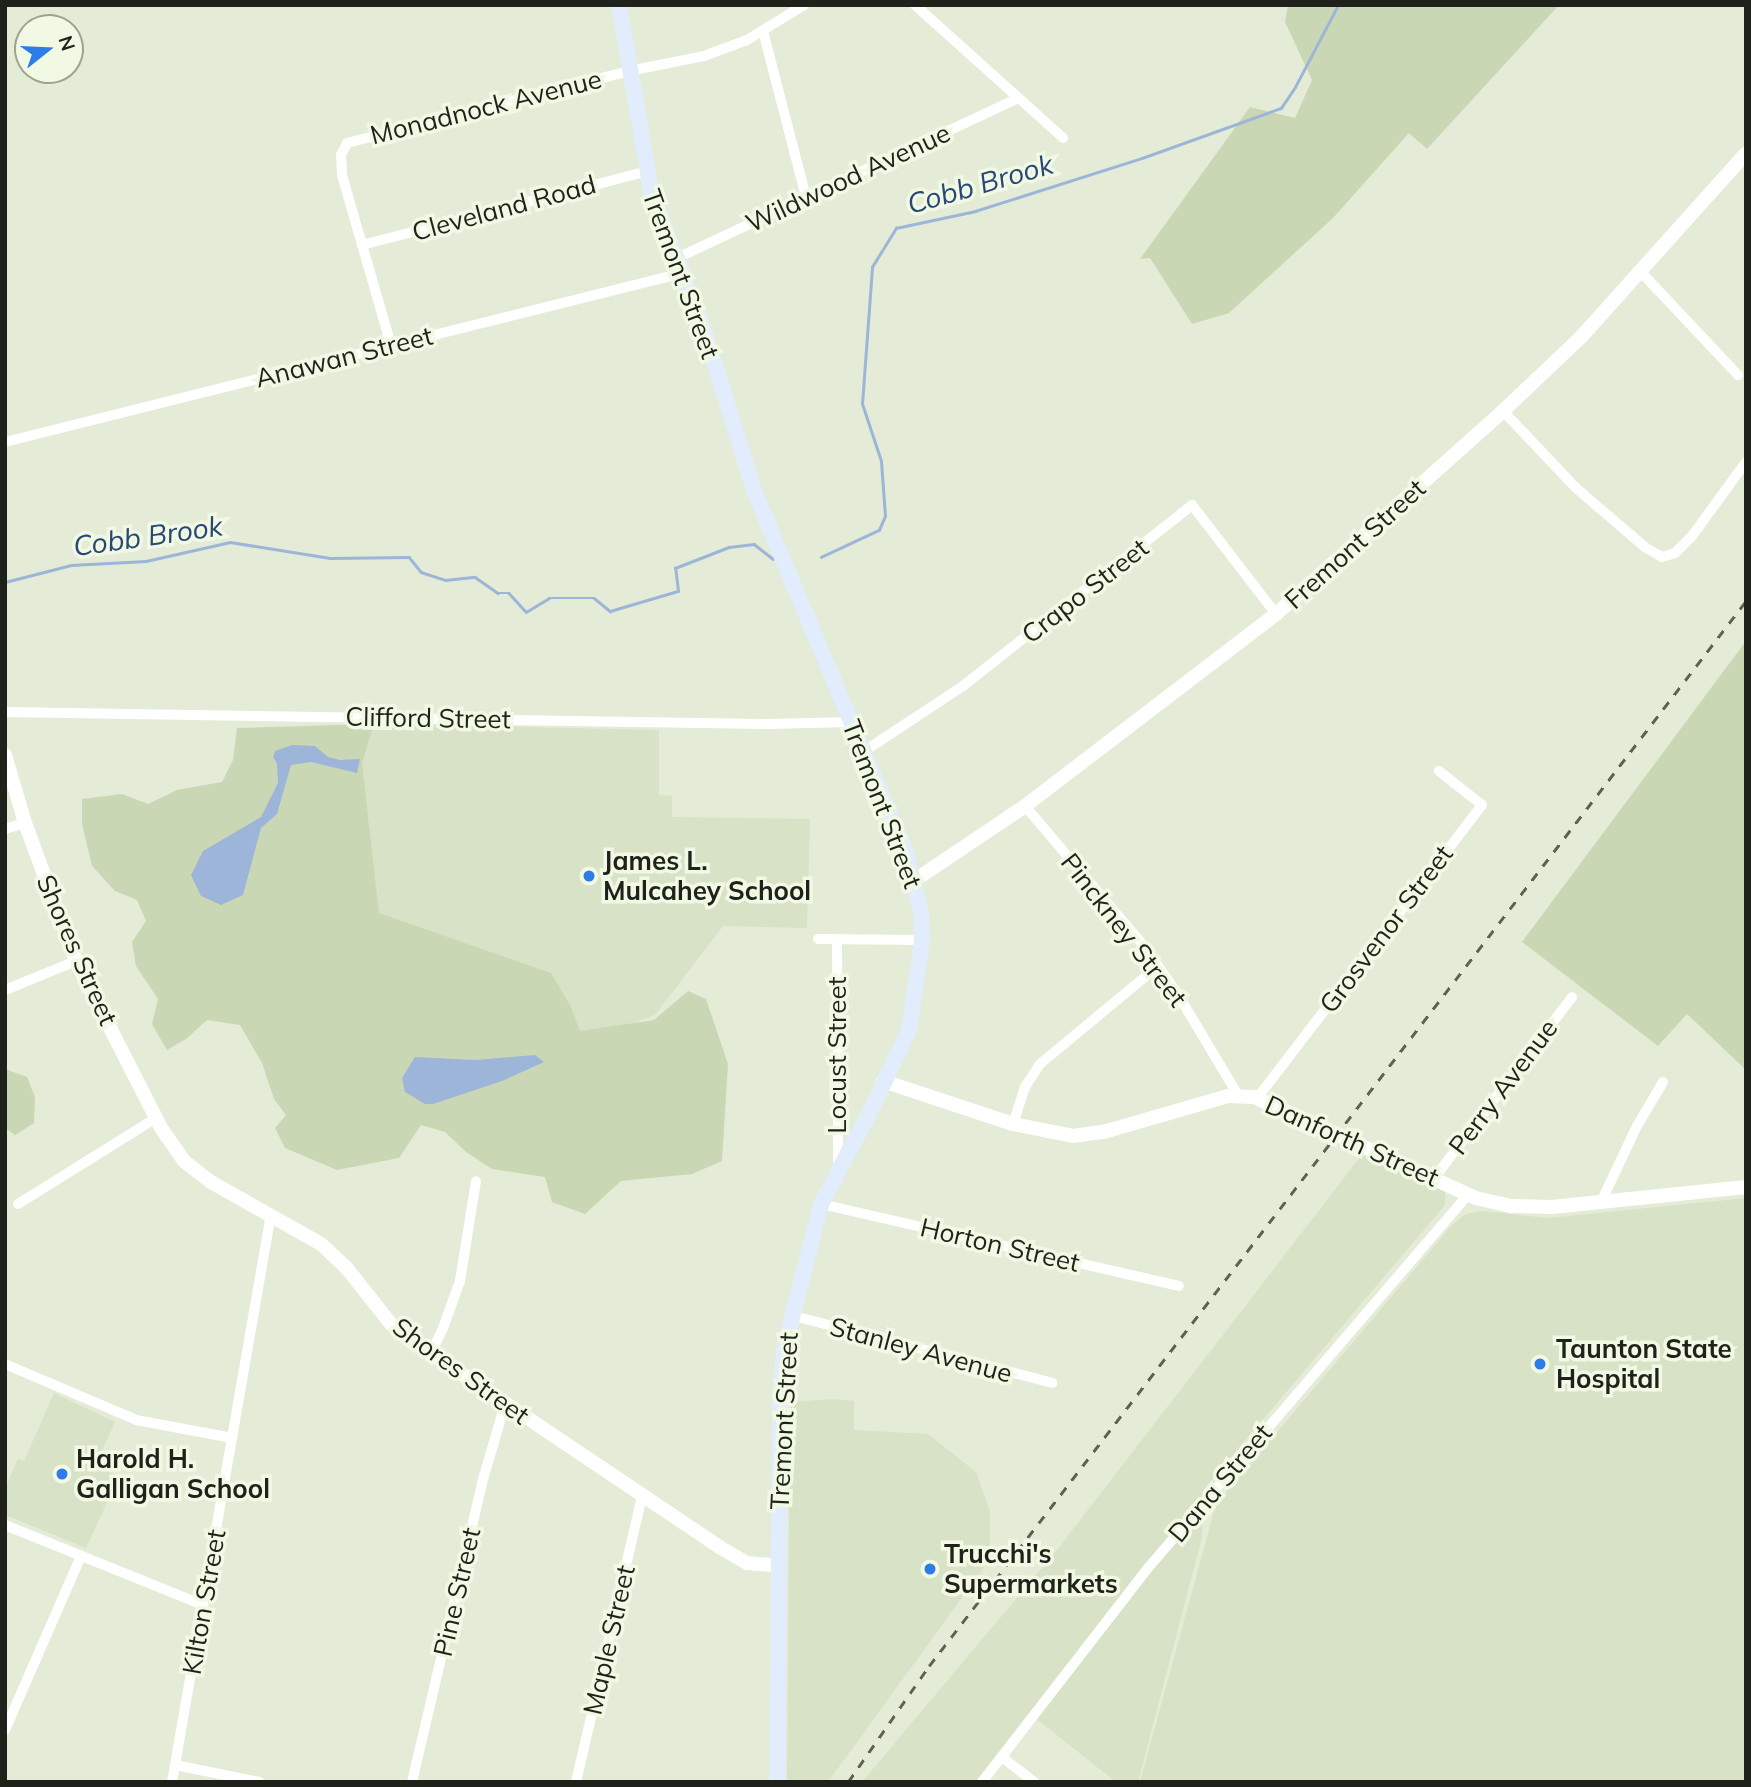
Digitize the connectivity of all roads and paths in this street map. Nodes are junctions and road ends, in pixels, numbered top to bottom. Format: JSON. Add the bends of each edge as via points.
{"nodes":[{"id":1,"x":619,"y":5,"type":"edge"},
{"id":2,"x":804,"y":5,"type":"edge"},
{"id":3,"x":915,"y":5,"type":"edge"},
{"id":4,"x":763,"y":31,"type":"junction"},
{"id":5,"x":629,"y":71,"type":"junction"},
{"id":6,"x":1018,"y":98,"type":"junction"},
{"id":7,"x":1063,"y":138,"type":"dead end"},
{"id":8,"x":1746,"y":153,"type":"edge"},
{"id":9,"x":645,"y":172,"type":"junction"},
{"id":10,"x":806,"y":197,"type":"junction"},
{"id":11,"x":362,"y":245,"type":"junction"},
{"id":12,"x":680,"y":265,"type":"junction"},
{"id":13,"x":1640,"y":271,"type":"junction"},
{"id":14,"x":391,"y":345,"type":"junction"},
{"id":15,"x":1738,"y":375,"type":"dead end"},
{"id":16,"x":1503,"y":411,"type":"junction"},
{"id":17,"x":5,"y":442,"type":"edge"},
{"id":18,"x":1746,"y":461,"type":"edge"},
{"id":19,"x":1276,"y":614,"type":"junction"},
{"id":20,"x":5,"y":712,"type":"edge"},
{"id":21,"x":851,"y":722,"type":"junction"},
{"id":22,"x":863,"y":752,"type":"junction"},
{"id":23,"x":5,"y":755,"type":"edge"},
{"id":24,"x":1439,"y":771,"type":"dead end"},
{"id":25,"x":1025,"y":806,"type":"junction"},
{"id":26,"x":25,"y":823,"type":"junction"},
{"id":27,"x":5,"y":829,"type":"edge"},
{"id":28,"x":915,"y":880,"type":"junction"},
{"id":29,"x":818,"y":939,"type":"dead end"},
{"id":30,"x":838,"y":940,"type":"junction"},
{"id":31,"x":922,"y":940,"type":"junction"},
{"id":32,"x":76,"y":961,"type":"junction"},
{"id":33,"x":1158,"y":966,"type":"junction"},
{"id":34,"x":5,"y":989,"type":"edge"},
{"id":35,"x":1572,"y":997,"type":"dead end"},
{"id":36,"x":883,"y":1081,"type":"junction"},
{"id":37,"x":1663,"y":1082,"type":"dead end"},
{"id":38,"x":1238,"y":1095,"type":"junction"},
{"id":39,"x":1258,"y":1097,"type":"junction"},
{"id":40,"x":156,"y":1118,"type":"junction"},
{"id":41,"x":1013,"y":1124,"type":"junction"},
{"id":42,"x":838,"y":1169,"type":"junction"},
{"id":43,"x":1435,"y":1177,"type":"junction"},
{"id":44,"x":476,"y":1181,"type":"dead end"},
{"id":45,"x":1746,"y":1187,"type":"edge"},
{"id":46,"x":1468,"y":1194,"type":"junction"},
{"id":47,"x":1601,"y":1202,"type":"junction"},
{"id":48,"x":18,"y":1204,"type":"dead end"},
{"id":49,"x":821,"y":1204,"type":"junction"},
{"id":50,"x":271,"y":1214,"type":"junction"},
{"id":51,"x":1179,"y":1286,"type":"dead end"},
{"id":52,"x":790,"y":1315,"type":"junction"},
{"id":53,"x":431,"y":1353,"type":"junction"},
{"id":54,"x":5,"y":1364,"type":"edge"},
{"id":55,"x":1052,"y":1383,"type":"dead end"},
{"id":56,"x":505,"y":1404,"type":"junction"},
{"id":57,"x":232,"y":1438,"type":"junction"},
{"id":58,"x":642,"y":1497,"type":"junction"},
{"id":59,"x":5,"y":1525,"type":"edge"},
{"id":60,"x":81,"y":1556,"type":"junction"},
{"id":61,"x":779,"y":1566,"type":"junction"},
{"id":62,"x":203,"y":1605,"type":"junction"},
{"id":63,"x":5,"y":1730,"type":"edge"},
{"id":64,"x":1002,"y":1757,"type":"junction"},
{"id":65,"x":175,"y":1765,"type":"junction"},
{"id":66,"x":172,"y":1782,"type":"edge"},
{"id":67,"x":259,"y":1782,"type":"edge"},
{"id":68,"x":412,"y":1782,"type":"edge"},
{"id":69,"x":576,"y":1782,"type":"edge"},
{"id":70,"x":777,"y":1782,"type":"edge"},
{"id":71,"x":982,"y":1782,"type":"edge"},
{"id":72,"x":1034,"y":1782,"type":"edge"}],
"edges":[{"from":1,"to":5,"type":"main road","name":"Tremont Street"},
{"from":2,"to":4,"type":"street","name":"Monadnock Avenue"},
{"from":3,"to":6,"type":"street"},
{"from":4,"to":5,"type":"street","name":"Monadnock Avenue","via":[[704,56]]},
{"from":4,"to":10,"type":"street"},
{"from":5,"to":9,"type":"main road","name":"Tremont Street"},
{"from":5,"to":11,"type":"street","name":"Monadnock Avenue","via":[[359,138],[344,146],[340,164]]},
{"from":6,"to":7,"type":"street"},
{"from":6,"to":10,"type":"street","name":"Wildwood Avenue"},
{"from":8,"to":13,"type":"street","name":"Fremont Street"},
{"from":9,"to":11,"type":"street","name":"Cleveland Road"},
{"from":9,"to":12,"type":"main road","name":"Tremont Street"},
{"from":10,"to":12,"type":"street","name":"Wildwood Avenue"},
{"from":11,"to":14,"type":"street"},
{"from":12,"to":14,"type":"street","name":"Anawan Street"},
{"from":12,"to":21,"type":"main road","name":"Tremont Street","via":[[755,493]]},
{"from":13,"to":15,"type":"street"},
{"from":13,"to":16,"type":"street","name":"Fremont Street","via":[[1582,336]]},
{"from":14,"to":17,"type":"street","name":"Anawan Street"},
{"from":16,"to":18,"type":"street","via":[[1576,488],[1662,557],[1687,542]]},
{"from":16,"to":19,"type":"street","name":"Fremont Street"},
{"from":19,"to":22,"type":"street","name":"Crapo Street","via":[[1192,505],[963,686]]},
{"from":19,"to":25,"type":"street","name":"Fremont Street"},
{"from":20,"to":21,"type":"street","name":"Clifford Street"},
{"from":21,"to":22,"type":"main road","name":"Tremont Street"},
{"from":22,"to":28,"type":"main road","name":"Tremont Street"},
{"from":23,"to":26,"type":"street","name":"Shores Street"},
{"from":24,"to":39,"type":"street","name":"Grosvenor Street","via":[[1482,805]]},
{"from":25,"to":28,"type":"street","name":"Fremont Street"},
{"from":25,"to":33,"type":"street","name":"Pinckney Street"},
{"from":26,"to":27,"type":"street"},
{"from":26,"to":32,"type":"street","name":"Shores Street"},
{"from":28,"to":31,"type":"main road","name":"Tremont Street"},
{"from":29,"to":30,"type":"street"},
{"from":30,"to":31,"type":"street"},
{"from":30,"to":42,"type":"street","name":"Locust Street"},
{"from":31,"to":36,"type":"main road","name":"Tremont Street","via":[[909,1030]]},
{"from":32,"to":34,"type":"street"},
{"from":32,"to":40,"type":"street","name":"Shores Street"},
{"from":33,"to":38,"type":"street","name":"Pinckney Street"},
{"from":33,"to":41,"type":"street","via":[[1040,1064],[1025,1087]]},
{"from":35,"to":43,"type":"street","name":"Perry Avenue"},
{"from":36,"to":41,"type":"street","name":"Danforth Street"},
{"from":36,"to":42,"type":"main road","name":"Tremont Street"},
{"from":37,"to":47,"type":"street"},
{"from":38,"to":39,"type":"street","name":"Danforth Street"},
{"from":38,"to":41,"type":"street","name":"Danforth Street","via":[[1090,1135],[1057,1134]]},
{"from":39,"to":43,"type":"street","name":"Danforth Street"},
{"from":40,"to":48,"type":"street"},
{"from":40,"to":50,"type":"street","name":"Shores Street","via":[[173,1147],[194,1169]]},
{"from":42,"to":49,"type":"main road","name":"Tremont Street"},
{"from":43,"to":46,"type":"street","name":"Danforth Street"},
{"from":44,"to":53,"type":"street","via":[[460,1281]]},
{"from":45,"to":47,"type":"street","name":"Danforth Street"},
{"from":46,"to":47,"type":"street","name":"Danforth Street","via":[[1512,1206]]},
{"from":46,"to":64,"type":"street","name":"Dana Street","via":[[1148,1568]]},
{"from":49,"to":51,"type":"street","name":"Horton Street"},
{"from":49,"to":52,"type":"main road","name":"Tremont Street"},
{"from":50,"to":53,"type":"street","name":"Shores Street","via":[[328,1250],[391,1324]]},
{"from":50,"to":57,"type":"street","name":"Kilton Street"},
{"from":52,"to":55,"type":"street","name":"Stanley Avenue"},
{"from":52,"to":61,"type":"main road","name":"Tremont Street","via":[[780,1395]]},
{"from":53,"to":56,"type":"street","name":"Shores Street"},
{"from":54,"to":57,"type":"street","via":[[130,1418]]},
{"from":56,"to":58,"type":"street","name":"Shores Street"},
{"from":56,"to":68,"type":"street","name":"Pine Street"},
{"from":57,"to":62,"type":"street","name":"Kilton Street"},
{"from":58,"to":61,"type":"street","name":"Shores Street","via":[[747,1563]]},
{"from":58,"to":69,"type":"street","name":"Maple Street"},
{"from":59,"to":60,"type":"street"},
{"from":60,"to":62,"type":"street"},
{"from":60,"to":63,"type":"street"},
{"from":61,"to":70,"type":"main road","name":"Tremont Street"},
{"from":62,"to":65,"type":"street","name":"Kilton Street"},
{"from":64,"to":71,"type":"street","name":"Dana Street"},
{"from":64,"to":72,"type":"street"},
{"from":65,"to":66,"type":"street","name":"Kilton Street"},
{"from":65,"to":67,"type":"street"}]}
